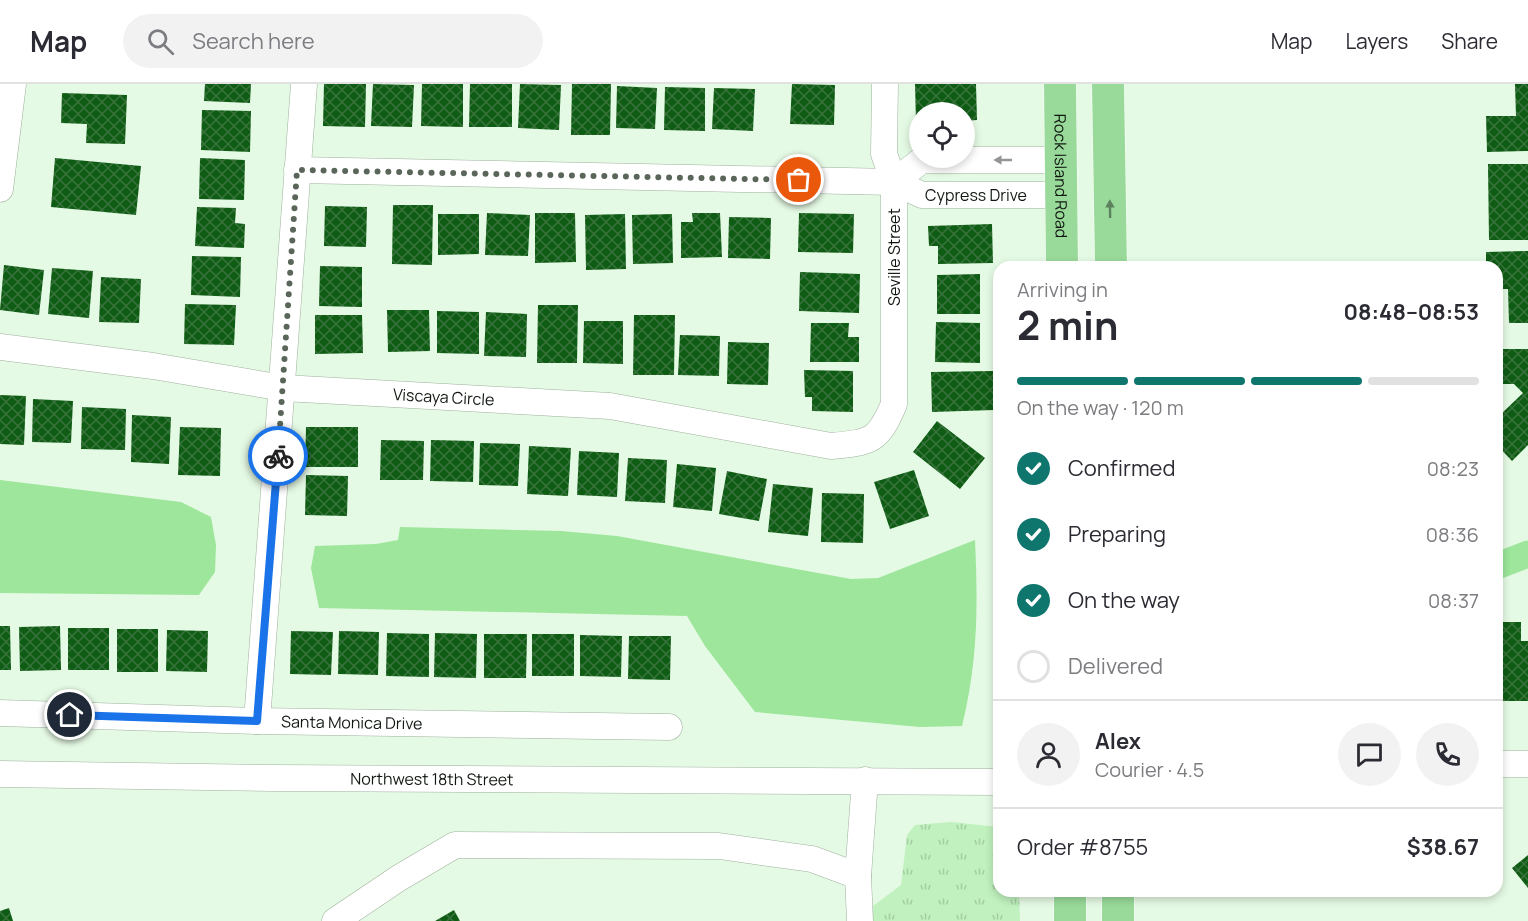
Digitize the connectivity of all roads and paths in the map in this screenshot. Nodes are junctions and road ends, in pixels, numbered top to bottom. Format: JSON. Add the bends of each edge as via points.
{"nodes":[{"id":1,"x":13,"y":84,"type":"edge"},
{"id":2,"x":304,"y":84,"type":"edge"},
{"id":3,"x":885,"y":84,"type":"edge"},
{"id":4,"x":1060,"y":84,"type":"edge"},
{"id":5,"x":1108,"y":84,"type":"edge"},
{"id":6,"x":1061,"y":160,"type":"junction"},
{"id":7,"x":297,"y":170,"type":"junction"},
{"id":8,"x":894,"y":182,"type":"junction"},
{"id":9,"x":0,"y":189,"type":"edge"},
{"id":10,"x":1062,"y":195,"type":"junction"},
{"id":11,"x":1062,"y":261,"type":"edge"},
{"id":12,"x":1111,"y":261,"type":"edge"},
{"id":13,"x":0,"y":347,"type":"edge"},
{"id":14,"x":283,"y":388,"type":"junction"},
{"id":15,"x":884,"y":429,"type":"joint"},
{"id":16,"x":0,"y":713,"type":"edge"},
{"id":17,"x":257,"y":721,"type":"junction"},
{"id":18,"x":669,"y":727,"type":"dead end"},
{"id":19,"x":1503,"y":764,"type":"edge"},
{"id":20,"x":1528,"y":764,"type":"edge"},
{"id":21,"x":0,"y":774,"type":"edge"},
{"id":22,"x":865,"y":780,"type":"junction"},
{"id":23,"x":993,"y":782,"type":"edge"},
{"id":24,"x":858,"y":876,"type":"junction"},
{"id":25,"x":1070,"y":897,"type":"edge"},
{"id":26,"x":1118,"y":897,"type":"edge"},
{"id":27,"x":336,"y":921,"type":"edge"},
{"id":28,"x":860,"y":921,"type":"edge"},
{"id":29,"x":1070,"y":921,"type":"edge"},
{"id":30,"x":1118,"y":921,"type":"edge"}],
"edges":[{"from":1,"to":9,"type":"street"},
{"from":2,"to":7,"type":"street"},
{"from":3,"to":8,"type":"street","name":"Seville Street","via":[[884,154]]},
{"from":4,"to":6,"type":"main road","name":"Rock Island Road"},
{"from":12,"to":5,"type":"main road","one_way":true},
{"from":6,"to":8,"type":"street","name":"Cypress Drive","one_way":true,"via":[[922,160]]},
{"from":6,"to":10,"type":"main road","name":"Rock Island Road"},
{"from":7,"to":8,"type":"street","name":"Cypress Drive"},
{"from":7,"to":14,"type":"street"},
{"from":8,"to":10,"type":"street","name":"Cypress Drive","via":[[922,195]]},
{"from":8,"to":15,"type":"street","name":"Seville Street","via":[[894,404]]},
{"from":10,"to":11,"type":"main road","name":"Rock Island Road"},
{"from":13,"to":14,"type":"street","name":"Viscaya Circle","via":[[153,366]]},
{"from":14,"to":15,"type":"street","name":"Viscaya Circle","via":[[610,406],[831,446],[864,443]]},
{"from":14,"to":17,"type":"street"},
{"from":16,"to":17,"type":"street","name":"Santa Monica Drive"},
{"from":17,"to":18,"type":"street","name":"Santa Monica Drive"},
{"from":19,"to":20,"type":"street"},
{"from":21,"to":22,"type":"street","name":"Northwest 18th Street"},
{"from":22,"to":23,"type":"street","name":"Northwest 18th Street"},
{"from":22,"to":24,"type":"street"},
{"from":24,"to":27,"type":"street","via":[[812,858],[718,846],[455,845]]},
{"from":24,"to":28,"type":"street"},
{"from":25,"to":29,"type":"main road"},
{"from":26,"to":30,"type":"main road"}]}
